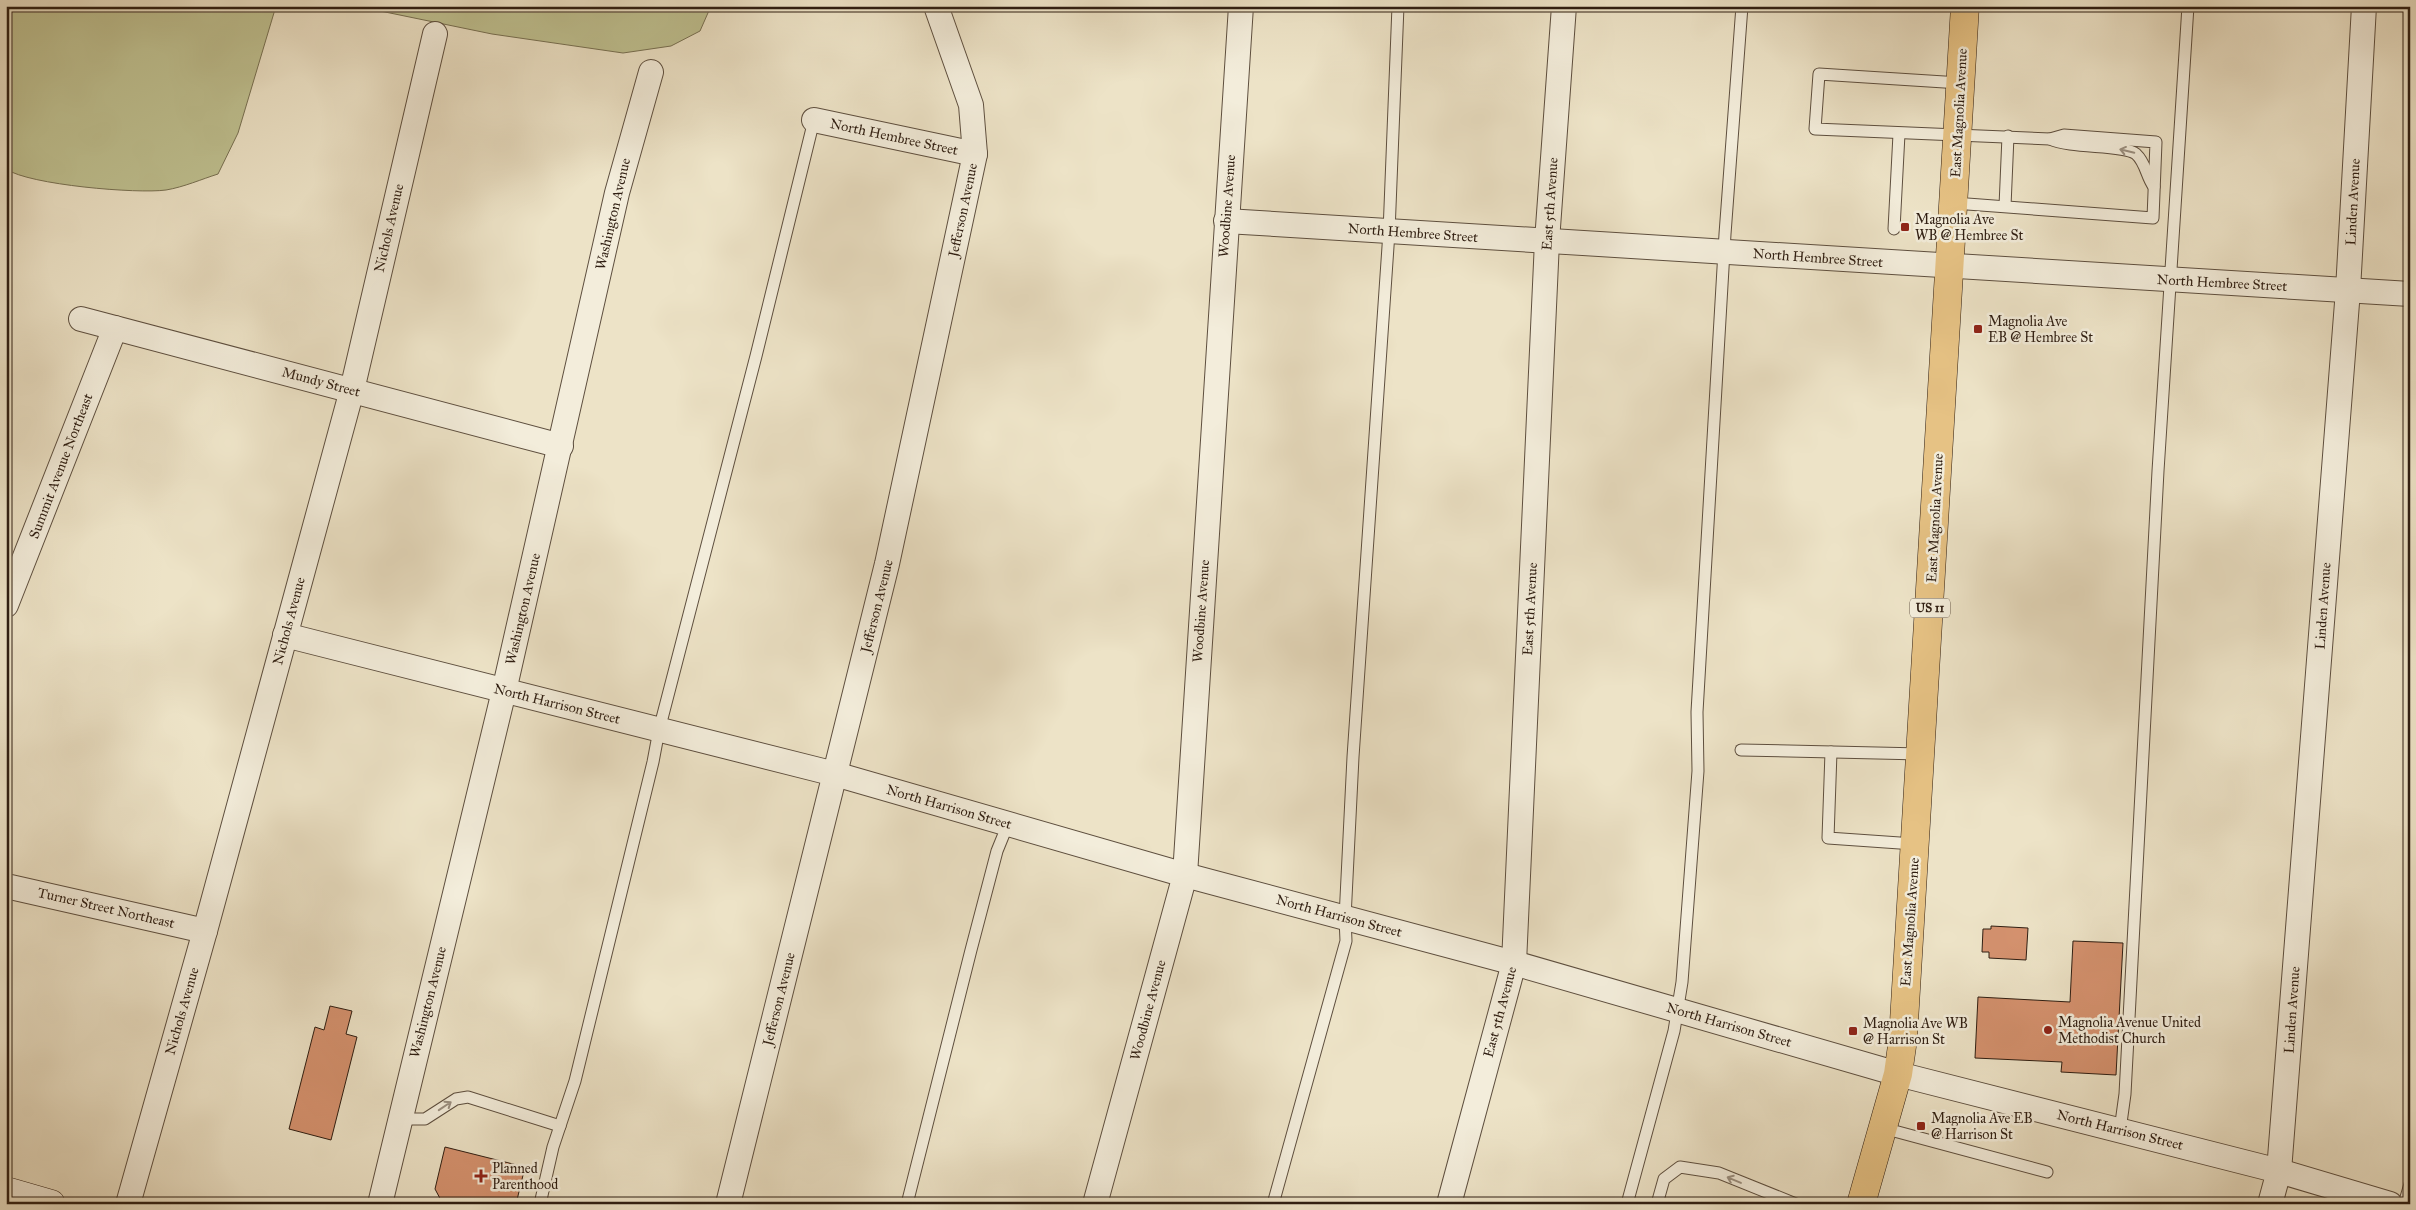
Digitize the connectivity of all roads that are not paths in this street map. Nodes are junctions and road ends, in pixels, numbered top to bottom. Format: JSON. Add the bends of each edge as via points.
{"nodes":[{"id":1,"x":936,"y":6,"type":"edge"},
{"id":2,"x":1241,"y":6,"type":"edge"},
{"id":3,"x":1398,"y":6,"type":"edge"},
{"id":4,"x":1564,"y":6,"type":"edge"},
{"id":5,"x":1742,"y":6,"type":"edge"},
{"id":6,"x":1965,"y":6,"type":"edge"},
{"id":7,"x":2188,"y":6,"type":"edge"},
{"id":8,"x":2364,"y":6,"type":"edge"},
{"id":9,"x":435,"y":34,"type":"dead end"},
{"id":10,"x":651,"y":72,"type":"dead end"},
{"id":11,"x":1960,"y":83,"type":"junction"},
{"id":12,"x":814,"y":120,"type":"joint"},
{"id":13,"x":1899,"y":134,"type":"junction"},
{"id":14,"x":1958,"y":136,"type":"junction"},
{"id":15,"x":2008,"y":136,"type":"junction"},
{"id":16,"x":2050,"y":138,"type":"junction"},
{"id":17,"x":975,"y":154,"type":"junction"},
{"id":18,"x":2154,"y":187,"type":"junction"},
{"id":19,"x":1954,"y":203,"type":"junction"},
{"id":20,"x":2005,"y":206,"type":"junction"},
{"id":21,"x":1226,"y":221,"type":"junction"},
{"id":22,"x":1894,"y":229,"type":"dead end"},
{"id":23,"x":1389,"y":232,"type":"junction"},
{"id":24,"x":1547,"y":241,"type":"junction"},
{"id":25,"x":1725,"y":252,"type":"junction"},
{"id":26,"x":1950,"y":266,"type":"junction"},
{"id":27,"x":2171,"y":280,"type":"junction"},
{"id":28,"x":2348,"y":290,"type":"junction"},
{"id":29,"x":2410,"y":294,"type":"edge"},
{"id":30,"x":81,"y":318,"type":"dead end"},
{"id":31,"x":116,"y":328,"type":"junction"},
{"id":32,"x":352,"y":390,"type":"junction"},
{"id":33,"x":561,"y":446,"type":"junction"},
{"id":34,"x":6,"y":605,"type":"edge"},
{"id":35,"x":285,"y":635,"type":"junction"},
{"id":36,"x":504,"y":691,"type":"junction"},
{"id":37,"x":659,"y":730,"type":"junction"},
{"id":38,"x":1741,"y":750,"type":"dead end"},
{"id":39,"x":1831,"y":752,"type":"junction"},
{"id":40,"x":1921,"y":754,"type":"junction"},
{"id":41,"x":835,"y":774,"type":"junction"},
{"id":42,"x":1008,"y":824,"type":"junction"},
{"id":43,"x":1915,"y":844,"type":"junction"},
{"id":44,"x":1185,"y":875,"type":"junction"},
{"id":45,"x":6,"y":886,"type":"edge"},
{"id":46,"x":1345,"y":918,"type":"junction"},
{"id":47,"x":205,"y":931,"type":"junction"},
{"id":48,"x":1514,"y":963,"type":"junction"},
{"id":49,"x":1677,"y":1011,"type":"junction"},
{"id":50,"x":1898,"y":1074,"type":"junction"},
{"id":51,"x":400,"y":1119,"type":"junction"},
{"id":52,"x":560,"y":1126,"type":"junction"},
{"id":53,"x":1883,"y":1128,"type":"junction"},
{"id":54,"x":2120,"y":1130,"type":"junction"},
{"id":55,"x":2280,"y":1171,"type":"junction"},
{"id":56,"x":2047,"y":1172,"type":"dead end"},
{"id":57,"x":2410,"y":1184,"type":"edge"},
{"id":58,"x":6,"y":1191,"type":"edge"},
{"id":59,"x":51,"y":1204,"type":"edge"},
{"id":60,"x":128,"y":1204,"type":"edge"},
{"id":61,"x":380,"y":1204,"type":"edge"},
{"id":62,"x":540,"y":1204,"type":"edge"},
{"id":63,"x":728,"y":1204,"type":"edge"},
{"id":64,"x":907,"y":1204,"type":"edge"},
{"id":65,"x":1095,"y":1204,"type":"edge"},
{"id":66,"x":1273,"y":1204,"type":"edge"},
{"id":67,"x":1449,"y":1204,"type":"edge"},
{"id":68,"x":1627,"y":1204,"type":"edge"},
{"id":69,"x":1657,"y":1204,"type":"edge"},
{"id":70,"x":1796,"y":1204,"type":"edge"},
{"id":71,"x":1861,"y":1204,"type":"edge"},
{"id":72,"x":2270,"y":1204,"type":"edge"},
{"id":73,"x":2390,"y":1204,"type":"edge"},
{"id":74,"x":2404,"y":1204,"type":"edge"}],
"edges":[{"from":1,"to":17,"type":"street","name":"Jefferson Avenue","via":[[971,105]]},
{"from":2,"to":21,"type":"street","name":"Woodbine Avenue"},
{"from":3,"to":23,"type":"lane"},
{"from":4,"to":24,"type":"street","name":"East 5th Avenue"},
{"from":5,"to":25,"type":"lane"},
{"from":6,"to":11,"type":"main road","name":"East Magnolia Avenue","number":"US 11"},
{"from":7,"to":27,"type":"lane"},
{"from":8,"to":28,"type":"street","name":"Linden Avenue"},
{"from":9,"to":32,"type":"street","name":"Nichols Avenue"},
{"from":10,"to":33,"type":"street","name":"Washington Avenue","via":[[617,193]]},
{"from":11,"to":13,"type":"lane","via":[[1819,74],[1815,129]]},
{"from":11,"to":14,"type":"main road","name":"East Magnolia Avenue","number":"US 11"},
{"from":12,"to":17,"type":"street","name":"North Hembree Street"},
{"from":12,"to":37,"type":"lane"},
{"from":13,"to":14,"type":"lane"},
{"from":13,"to":22,"type":"lane"},
{"from":14,"to":15,"type":"lane"},
{"from":14,"to":19,"type":"main road","name":"East Magnolia Avenue","number":"US 11"},
{"from":15,"to":16,"type":"lane"},
{"from":15,"to":20,"type":"lane"},
{"from":18,"to":16,"type":"lane","one_way":true,"via":[[2148,179],[2145,165],[2135,152],[2061,144]]},
{"from":16,"to":18,"type":"lane","via":[[2064,135],[2156,142]]},
{"from":17,"to":41,"type":"street","name":"Jefferson Avenue","via":[[887,564]]},
{"from":18,"to":20,"type":"lane","via":[[2153,218]]},
{"from":19,"to":20,"type":"lane"},
{"from":19,"to":26,"type":"main road","name":"East Magnolia Avenue","number":"US 11"},
{"from":21,"to":23,"type":"street","name":"North Hembree Street"},
{"from":21,"to":44,"type":"street","name":"Woodbine Avenue"},
{"from":23,"to":24,"type":"street","name":"North Hembree Street"},
{"from":23,"to":46,"type":"lane"},
{"from":24,"to":25,"type":"street","name":"North Hembree Street"},
{"from":24,"to":48,"type":"street","name":"East 5th Avenue"},
{"from":25,"to":26,"type":"street","name":"North Hembree Street"},
{"from":25,"to":49,"type":"lane","via":[[1697,712],[1698,771],[1684,964]]},
{"from":26,"to":27,"type":"street","name":"North Hembree Street"},
{"from":26,"to":40,"type":"main road","name":"East Magnolia Avenue","number":"US 11"},
{"from":27,"to":28,"type":"street","name":"North Hembree Street"},
{"from":27,"to":54,"type":"lane","via":[[2125,1094]]},
{"from":28,"to":29,"type":"street","name":"North Hembree Street"},
{"from":28,"to":55,"type":"street","name":"Linden Avenue"},
{"from":30,"to":31,"type":"street","name":"Mundy Street"},
{"from":31,"to":32,"type":"street","name":"Mundy Street"},
{"from":31,"to":34,"type":"street","name":"Summit Avenue Northeast"},
{"from":32,"to":33,"type":"street","name":"Mundy Street"},
{"from":32,"to":35,"type":"street","name":"Nichols Avenue"},
{"from":33,"to":36,"type":"street","name":"Washington Avenue"},
{"from":35,"to":36,"type":"street","name":"North Harrison Street"},
{"from":35,"to":47,"type":"street","name":"Nichols Avenue"},
{"from":36,"to":37,"type":"street","name":"North Harrison Street"},
{"from":36,"to":51,"type":"street","name":"Washington Avenue"},
{"from":37,"to":41,"type":"street","name":"North Harrison Street"},
{"from":37,"to":52,"type":"lane","via":[[575,1081]]},
{"from":38,"to":39,"type":"lane"},
{"from":39,"to":40,"type":"lane"},
{"from":39,"to":43,"type":"lane","via":[[1828,838]]},
{"from":40,"to":43,"type":"main road","name":"East Magnolia Avenue","number":"US 11"},
{"from":41,"to":42,"type":"street","name":"North Harrison Street"},
{"from":41,"to":63,"type":"street","name":"Jefferson Avenue"},
{"from":42,"to":44,"type":"street","name":"North Harrison Street"},
{"from":42,"to":64,"type":"lane","via":[[997,851],[973,941]]},
{"from":43,"to":50,"type":"main road","name":"East Magnolia Avenue","number":"US 11"},
{"from":44,"to":46,"type":"street","name":"North Harrison Street"},
{"from":44,"to":65,"type":"street","name":"Woodbine Avenue"},
{"from":45,"to":47,"type":"street","name":"Turner Street Northeast"},
{"from":46,"to":48,"type":"street","name":"North Harrison Street"},
{"from":46,"to":66,"type":"lane","via":[[1346,941]]},
{"from":47,"to":60,"type":"street","name":"Nichols Avenue"},
{"from":48,"to":49,"type":"street","name":"North Harrison Street"},
{"from":48,"to":67,"type":"street","name":"East 5th Avenue"},
{"from":49,"to":50,"type":"street","name":"North Harrison Street"},
{"from":49,"to":68,"type":"lane"},
{"from":50,"to":53,"type":"main road","name":"East Magnolia Avenue","number":"US 11"},
{"from":50,"to":54,"type":"street","name":"North Harrison Street"},
{"from":51,"to":52,"type":"lane","one_way":true,"via":[[425,1119],[456,1098],[468,1097]]},
{"from":51,"to":61,"type":"street","name":"Washington Avenue"},
{"from":52,"to":62,"type":"lane"},
{"from":53,"to":56,"type":"lane"},
{"from":53,"to":71,"type":"main road","name":"East Magnolia Avenue","number":"US 11"},
{"from":54,"to":55,"type":"street","name":"North Harrison Street"},
{"from":55,"to":72,"type":"street","name":"Linden Avenue"},
{"from":55,"to":73,"type":"street","name":"North Harrison Street"},
{"from":57,"to":74,"type":"lane"},
{"from":58,"to":59,"type":"main road"},
{"from":70,"to":69,"type":"lane","one_way":true,"via":[[1719,1173],[1680,1167],[1664,1179]]}]}
